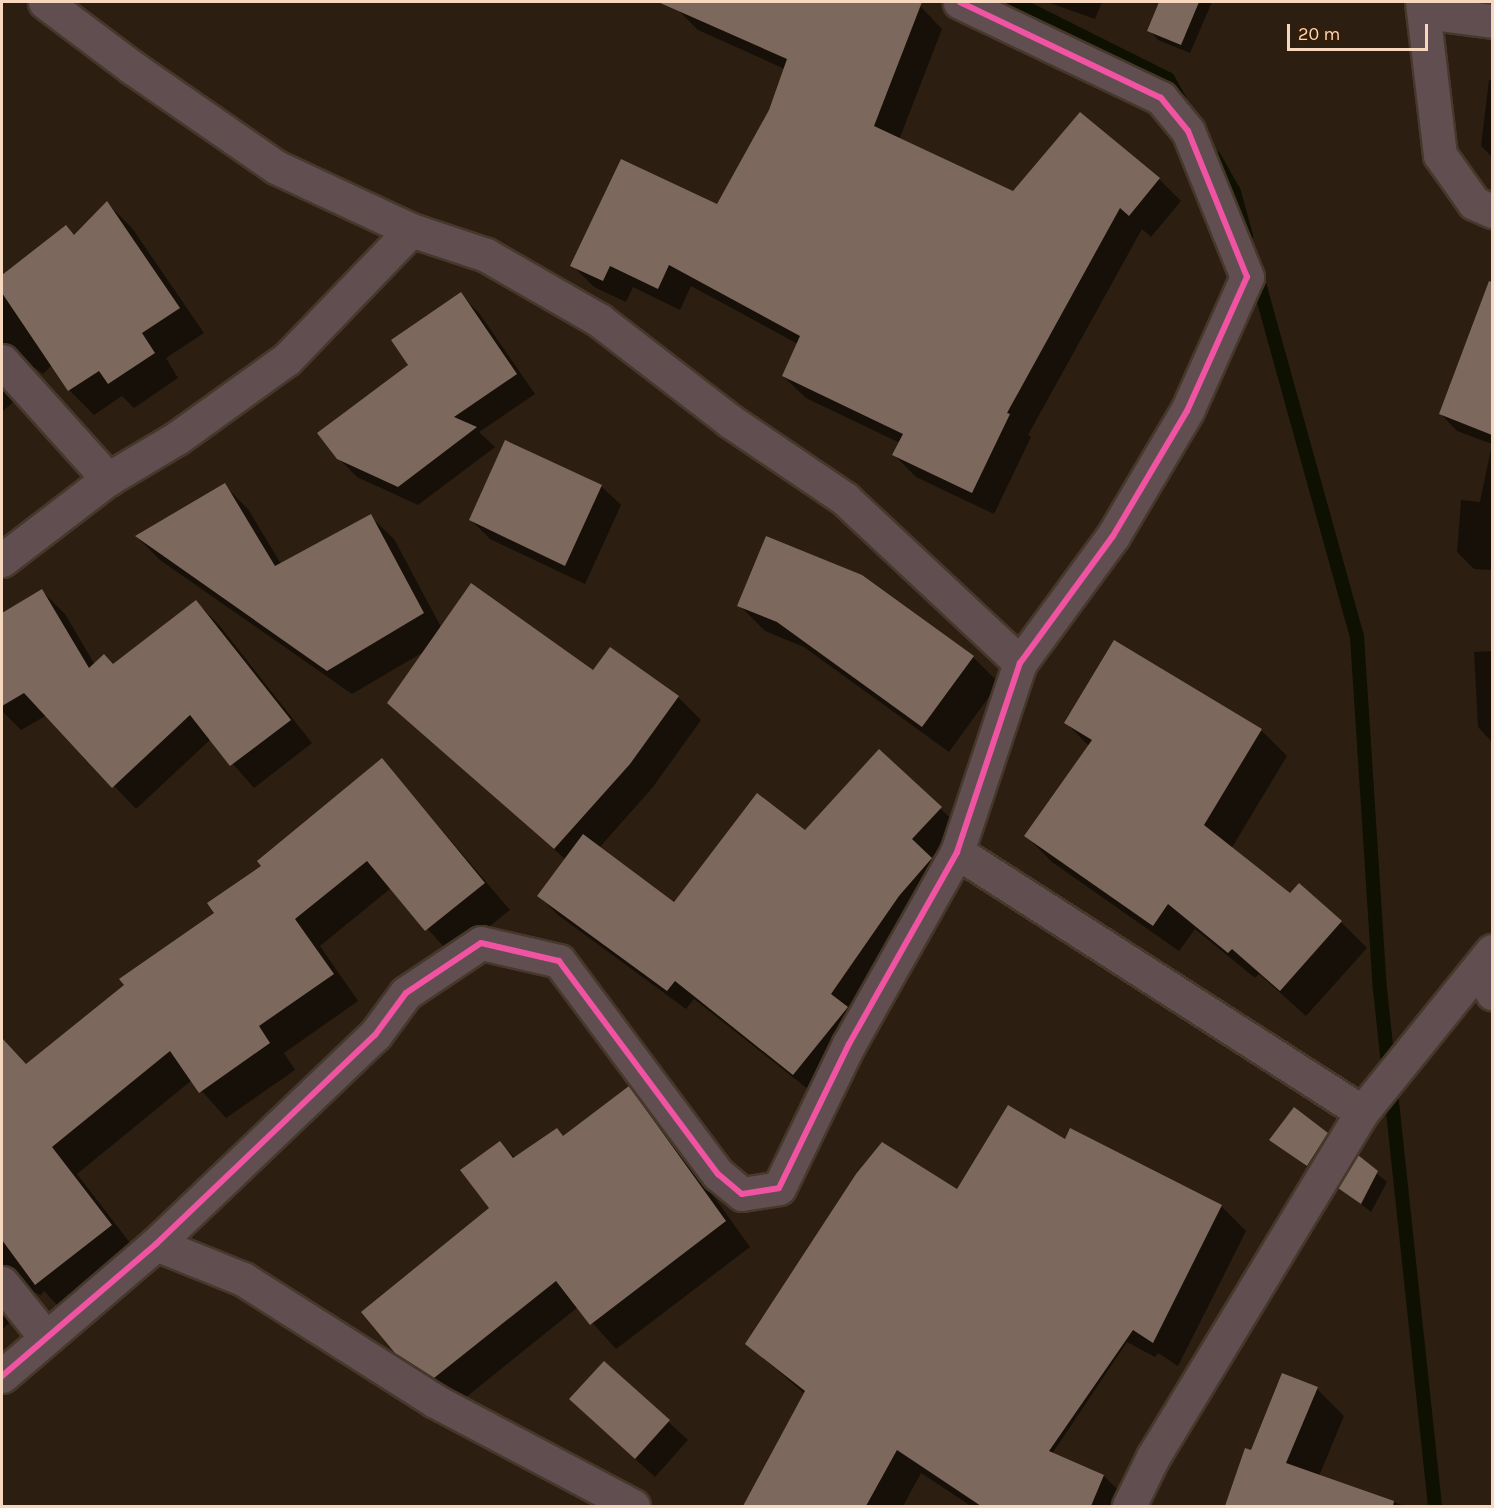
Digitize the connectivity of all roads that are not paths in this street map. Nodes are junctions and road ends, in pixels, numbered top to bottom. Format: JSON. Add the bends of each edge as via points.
{"nodes":[{"id":1,"x":45,"y":2,"type":"edge"},
{"id":2,"x":960,"y":2,"type":"edge"},
{"id":3,"x":1423,"y":7,"type":"edge"},
{"id":4,"x":1492,"y":21,"type":"edge"},
{"id":5,"x":1492,"y":211,"type":"edge"},
{"id":6,"x":411,"y":230,"type":"junction"},
{"id":7,"x":2,"y":361,"type":"edge"},
{"id":8,"x":108,"y":479,"type":"junction"},
{"id":9,"x":2,"y":560,"type":"edge"},
{"id":10,"x":1020,"y":663,"type":"junction"},
{"id":11,"x":957,"y":852,"type":"junction"},
{"id":12,"x":1488,"y":970,"type":"edge"},
{"id":13,"x":1362,"y":1112,"type":"junction"},
{"id":14,"x":156,"y":1244,"type":"junction"},
{"id":15,"x":2,"y":1283,"type":"edge"},
{"id":16,"x":46,"y":1338,"type":"junction"},
{"id":17,"x":2,"y":1376,"type":"edge"},
{"id":18,"x":633,"y":1506,"type":"edge"},
{"id":19,"x":1129,"y":1506,"type":"edge"}],
"edges":[{"from":1,"to":6,"type":"street","via":[[276,167]]},
{"from":2,"to":10,"type":"street","via":[[1161,98],[1188,131],[1247,277],[1182,421],[1113,536]]},
{"from":3,"to":4,"type":"street"},
{"from":3,"to":5,"type":"street","via":[[1440,155],[1474,203]]},
{"from":6,"to":8,"type":"street","via":[[287,358],[177,438]]},
{"from":6,"to":10,"type":"street","via":[[486,255],[599,320],[730,421],[845,499]]},
{"from":7,"to":8,"type":"street"},
{"from":8,"to":9,"type":"street"},
{"from":10,"to":11,"type":"street"},
{"from":11,"to":13,"type":"street"},
{"from":11,"to":14,"type":"street","via":[[849,1044],[779,1188],[742,1194],[718,1174],[559,961],[481,943],[406,993],[375,1035]]},
{"from":12,"to":13,"type":"street"},
{"from":13,"to":19,"type":"street","via":[[1153,1458]]},
{"from":14,"to":16,"type":"street"},
{"from":14,"to":18,"type":"street","via":[[243,1279],[435,1401]]},
{"from":15,"to":16,"type":"street"},
{"from":16,"to":17,"type":"street"}]}
